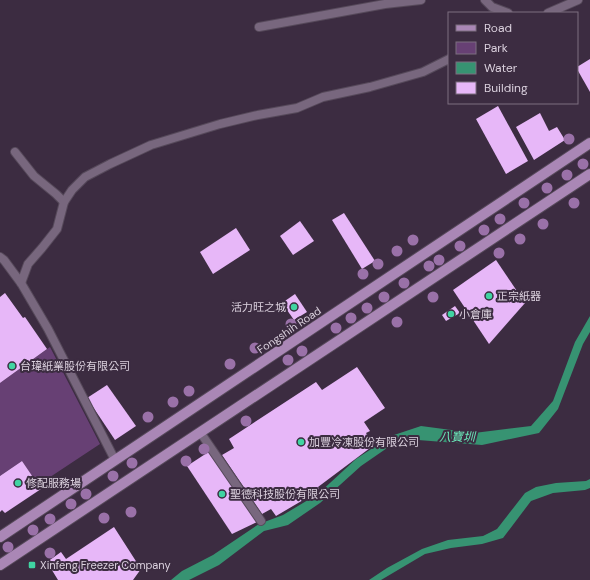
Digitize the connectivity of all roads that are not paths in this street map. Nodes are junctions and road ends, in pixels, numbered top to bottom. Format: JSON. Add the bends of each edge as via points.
{"nodes":[{"id":1,"x":421,"y":0,"type":"edge"},
{"id":2,"x":485,"y":0,"type":"edge"},
{"id":3,"x":578,"y":0,"type":"edge"},
{"id":4,"x":505,"y":12,"type":"edge"},
{"id":5,"x":550,"y":12,"type":"edge"},
{"id":6,"x":258,"y":27,"type":"dead end"},
{"id":7,"x":448,"y":60,"type":"edge"},
{"id":8,"x":590,"y":143,"type":"edge"},
{"id":9,"x":15,"y":152,"type":"dead end"},
{"id":10,"x":590,"y":174,"type":"edge"},
{"id":11,"x":64,"y":202,"type":"junction"},
{"id":12,"x":0,"y":258,"type":"edge"},
{"id":13,"x":21,"y":283,"type":"junction"},
{"id":14,"x":200,"y":432,"type":"junction"},
{"id":15,"x":116,"y":460,"type":"junction"},
{"id":16,"x":261,"y":520,"type":"dead end"},
{"id":17,"x":0,"y":536,"type":"edge"},
{"id":18,"x":0,"y":565,"type":"edge"}],
"edges":[{"from":1,"to":6,"type":"lane"},
{"from":2,"to":4,"type":"lane","via":[[492,7]]},
{"from":3,"to":5,"type":"lane"},
{"from":7,"to":11,"type":"lane","via":[[423,72],[323,97],[297,108],[228,122],[151,145],[86,177]]},
{"from":8,"to":15,"type":"main road","name":"Fongshih Road"},
{"from":9,"to":11,"type":"lane","via":[[34,176]]},
{"from":10,"to":14,"type":"main road"},
{"from":11,"to":13,"type":"lane","via":[[57,229],[28,264]]},
{"from":12,"to":13,"type":"lane"},
{"from":13,"to":15,"type":"lane","via":[[48,329]]},
{"from":14,"to":16,"type":"lane"},
{"from":14,"to":18,"type":"main road"},
{"from":15,"to":17,"type":"main road","name":"Fongshih Road"}]}
